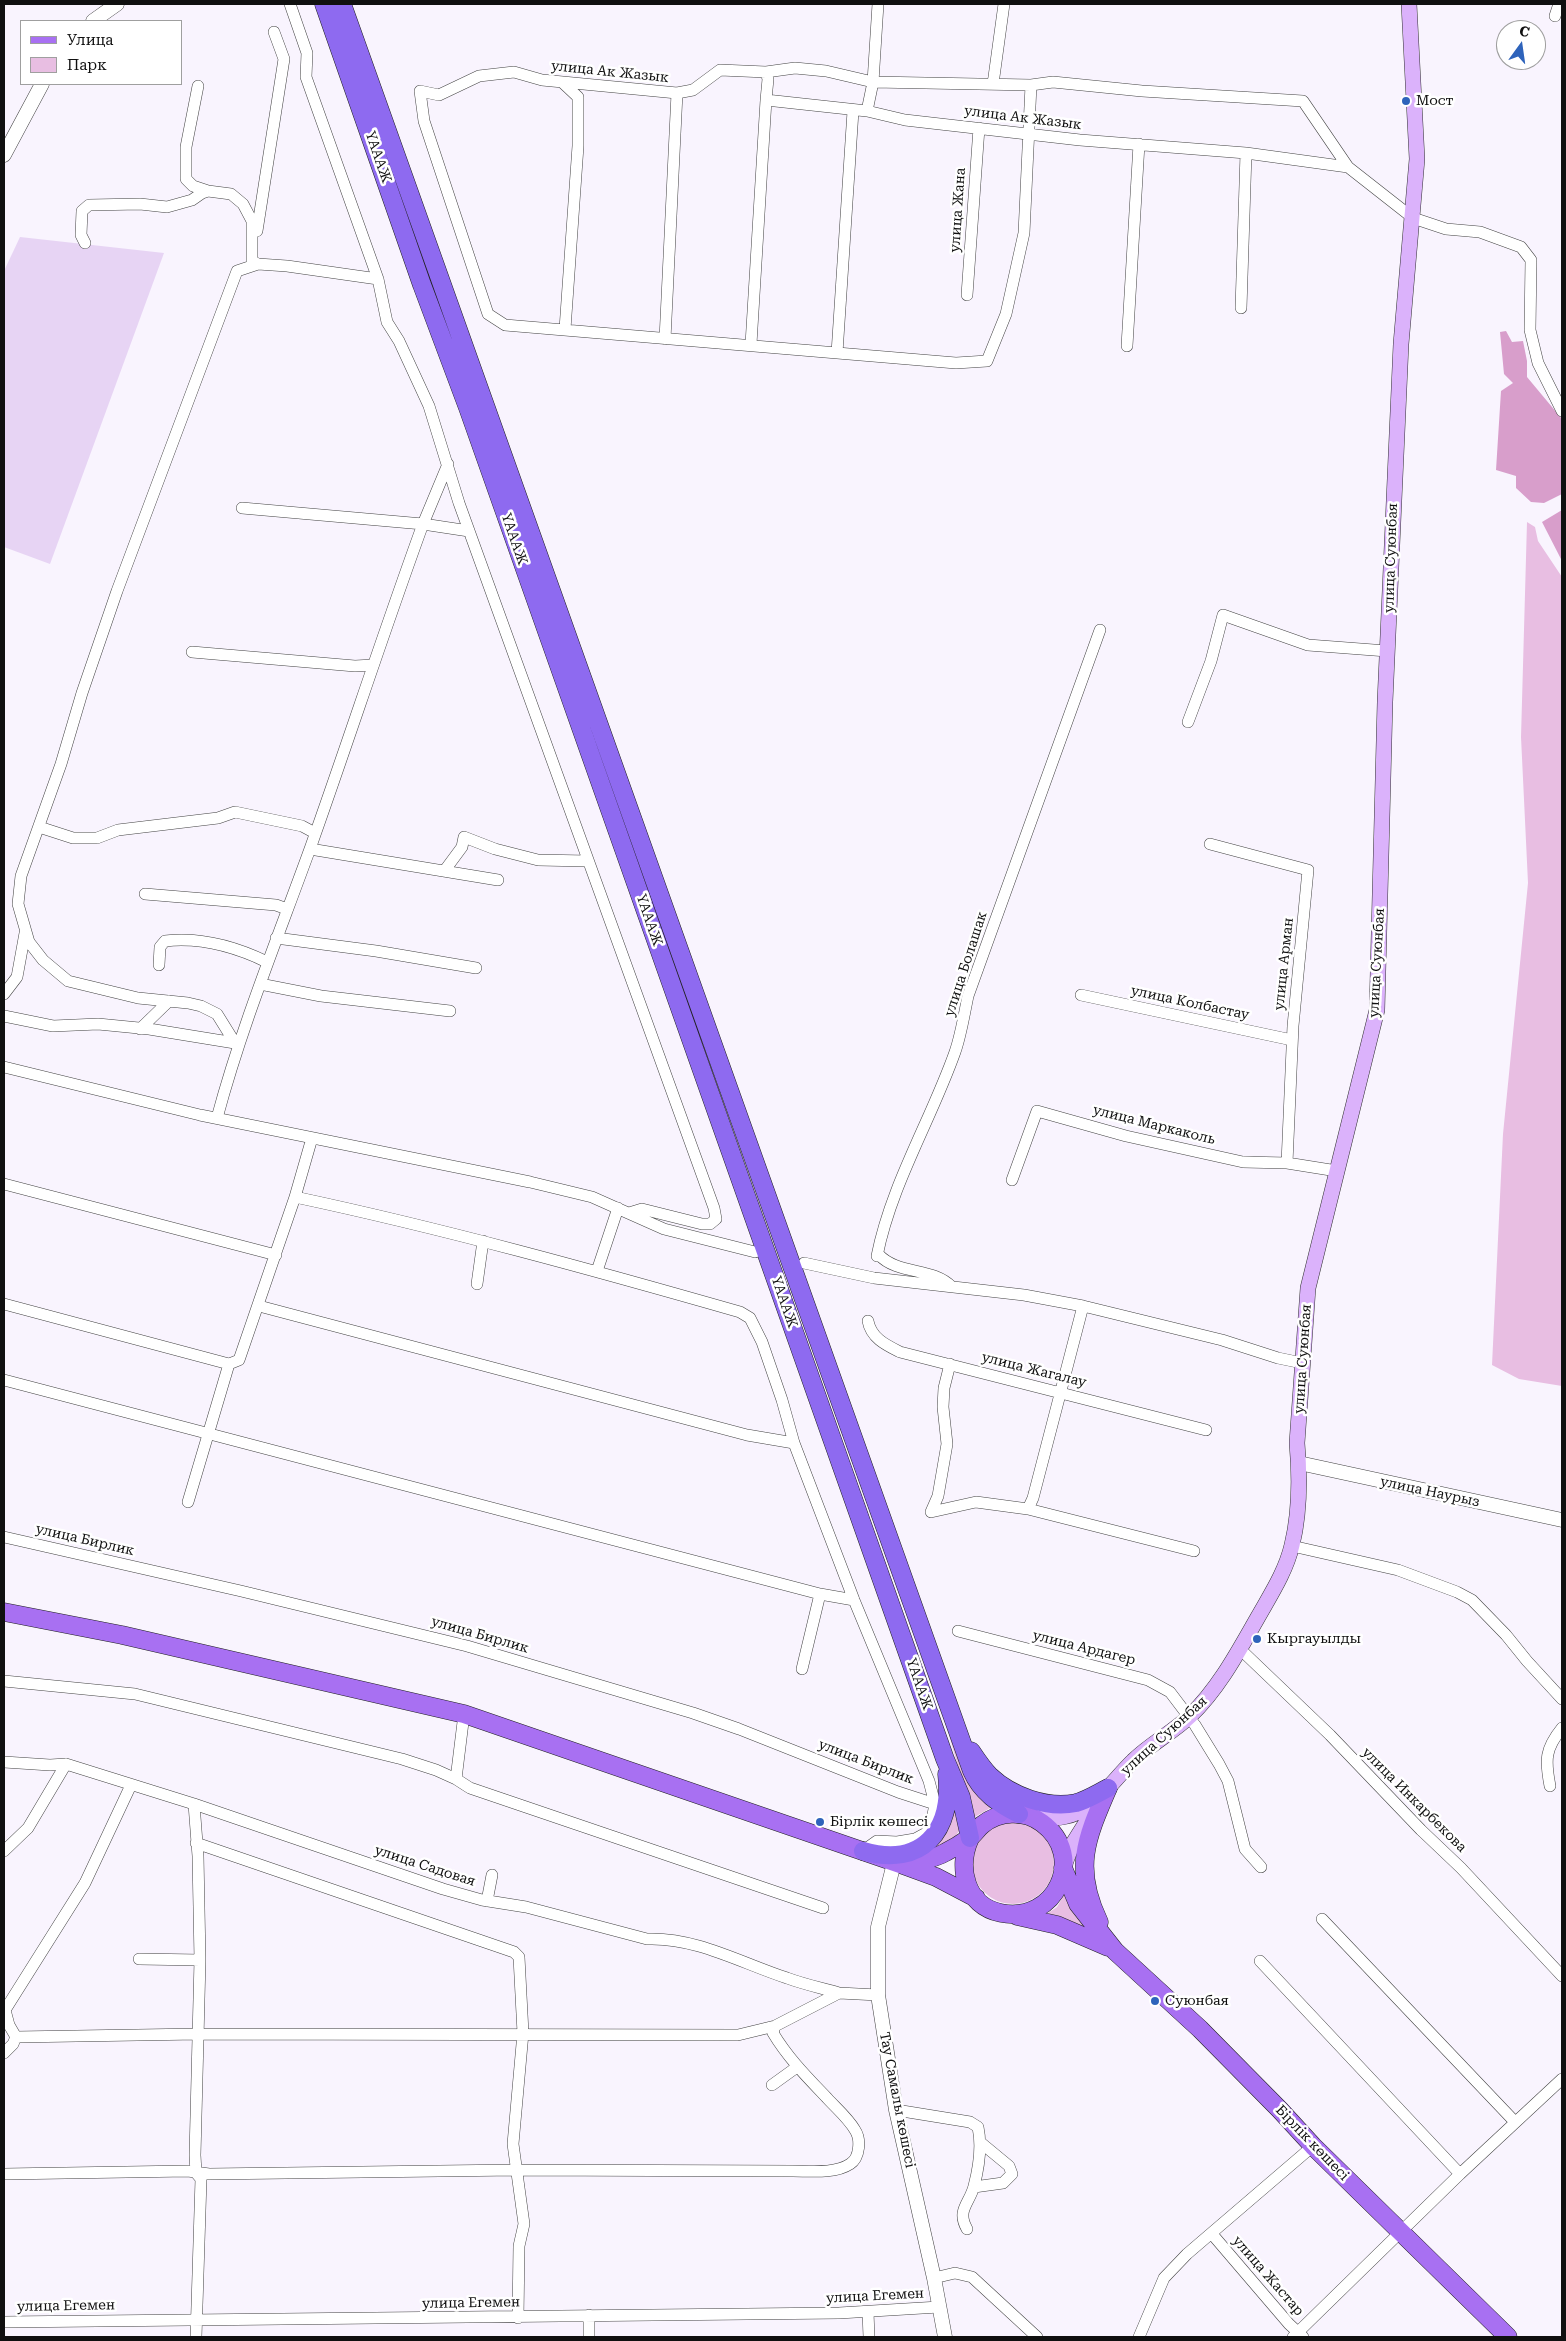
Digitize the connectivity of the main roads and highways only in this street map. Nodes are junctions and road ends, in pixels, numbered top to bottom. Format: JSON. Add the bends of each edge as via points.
{"nodes":[{"id":1,"x":324,"y":4,"type":"edge"},
{"id":2,"x":342,"y":4,"type":"edge"},
{"id":3,"x":1409,"y":4,"type":"edge"},
{"id":4,"x":4,"y":1612,"type":"edge"},
{"id":5,"x":956,"y":1724,"type":"junction"},
{"id":6,"x":945,"y":1759,"type":"junction"},
{"id":7,"x":1108,"y":1788,"type":"junction"},
{"id":8,"x":1024,"y":1815,"type":"junction"},
{"id":9,"x":970,"y":1838,"type":"junction"},
{"id":10,"x":863,"y":1851,"type":"junction"},
{"id":11,"x":904,"y":1866,"type":"junction"},
{"id":12,"x":1063,"y":1868,"type":"junction"},
{"id":13,"x":976,"y":1898,"type":"junction"},
{"id":14,"x":1010,"y":1915,"type":"junction"},
{"id":15,"x":1115,"y":1951,"type":"junction"},
{"id":16,"x":1508,"y":2337,"type":"edge"}],
"edges":[{"from":1,"to":6,"type":"highway","name":"ҮАААЖ"},
{"from":2,"to":5,"type":"highway","name":"ҮАААЖ"},
{"from":3,"to":7,"type":"main road","name":"улица Суюнбая","via":[[1417,159],[1401,344],[1387,651],[1377,1010],[1308,1288],[1297,1443],[1298,1513],[1292,1546],[1279,1580],[1208,1698],[1134,1760]]},
{"from":4,"to":10,"type":"main road","via":[[122,1635],[464,1714]]},
{"from":5,"to":7,"type":"highway","via":[[989,1775],[1012,1792],[1027,1798],[1069,1804]]},
{"from":5,"to":8,"type":"highway","name":"ҮАААЖ","via":[[975,1778],[994,1799]]},
{"from":6,"to":9,"type":"highway","name":"ҮАААЖ","via":[[961,1797]]},
{"from":6,"to":10,"type":"highway","via":[[948,1801],[943,1821],[933,1836],[915,1850],[902,1854],[884,1856]]},
{"from":7,"to":8,"type":"main road","name":"улица Суюнбая","via":[[1074,1814],[1055,1818]]},
{"from":7,"to":12,"type":"main road","via":[[1072,1845]]},
{"from":7,"to":15,"type":"main road","via":[[1089,1832],[1084,1868],[1090,1901]]},
{"from":8,"to":9,"type":"main road","via":[[991,1819]]},
{"from":8,"to":12,"type":"main road","via":[[1040,1822],[1057,1839],[1062,1850]]},
{"from":9,"to":11,"type":"main road","via":[[946,1853]]},
{"from":9,"to":13,"type":"main road","via":[[963,1869],[968,1888]]},
{"from":10,"to":11,"type":"main road"},
{"from":11,"to":13,"type":"main road","via":[[936,1877]]},
{"from":12,"to":14,"type":"main road","via":[[1059,1885],[1044,1904],[1034,1910]]},
{"from":12,"to":15,"type":"main road","via":[[1081,1909]]},
{"from":13,"to":14,"type":"main road","via":[[992,1910]]},
{"from":14,"to":15,"type":"main road","via":[[1057,1925]]},
{"from":15,"to":16,"type":"main road","name":"Бірлік көшесі","via":[[1189,2018],[1313,2146]]}]}
